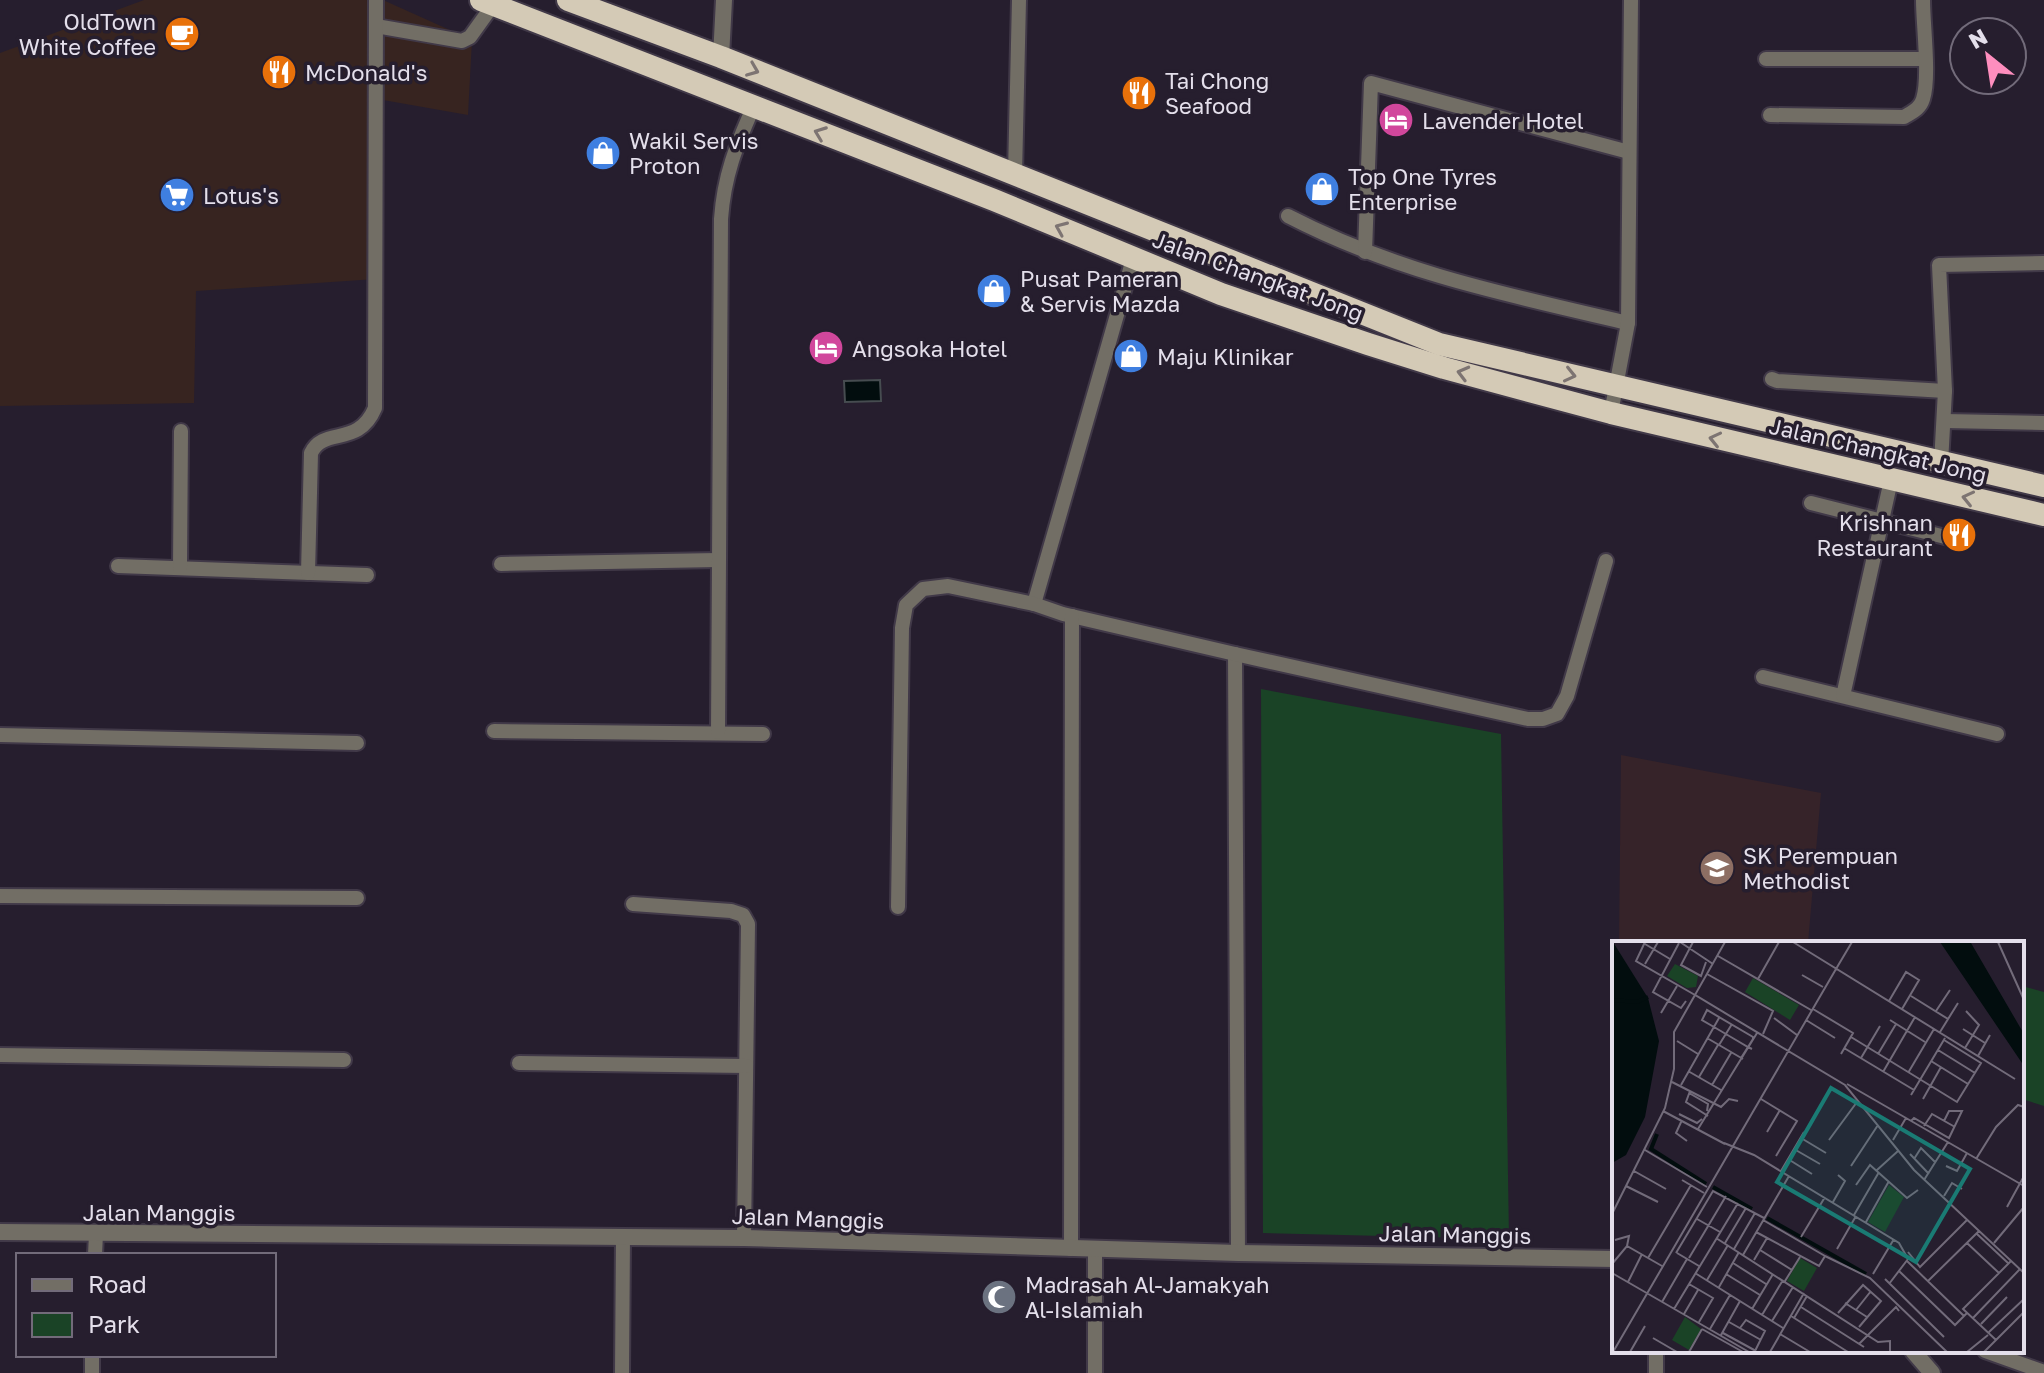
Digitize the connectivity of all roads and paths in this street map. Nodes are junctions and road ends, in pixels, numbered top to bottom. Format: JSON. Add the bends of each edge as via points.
{"nodes":[{"id":1,"x":567,"y":0,"type":"edge"},
{"id":2,"x":724,"y":0,"type":"edge"},
{"id":3,"x":1019,"y":0,"type":"edge"},
{"id":4,"x":1631,"y":0,"type":"edge"},
{"id":5,"x":1923,"y":0,"type":"edge"},
{"id":6,"x":380,"y":2,"type":"edge"},
{"id":7,"x":487,"y":2,"type":"edge"},
{"id":8,"x":376,"y":26,"type":"junction"},
{"id":9,"x":628,"y":57,"type":"junction"},
{"id":10,"x":721,"y":57,"type":"junction"},
{"id":11,"x":1766,"y":59,"type":"dead end"},
{"id":12,"x":1924,"y":59,"type":"junction"},
{"id":13,"x":753,"y":108,"type":"junction"},
{"id":14,"x":1770,"y":115,"type":"dead end"},
{"id":15,"x":1629,"y":152,"type":"junction"},
{"id":16,"x":1015,"y":174,"type":"junction"},
{"id":17,"x":1288,"y":216,"type":"dead end"},
{"id":18,"x":1161,"y":233,"type":"junction"},
{"id":19,"x":1365,"y":252,"type":"junction"},
{"id":20,"x":1133,"y":259,"type":"junction"},
{"id":21,"x":2044,"y":263,"type":"edge"},
{"id":22,"x":1221,"y":294,"type":"junction"},
{"id":23,"x":1628,"y":323,"type":"junction"},
{"id":24,"x":1772,"y":379,"type":"dead end"},
{"id":25,"x":1617,"y":386,"type":"junction"},
{"id":26,"x":1945,"y":391,"type":"junction"},
{"id":27,"x":1611,"y":413,"type":"junction"},
{"id":28,"x":1945,"y":421,"type":"junction"},
{"id":29,"x":2044,"y":423,"type":"edge"},
{"id":30,"x":181,"y":431,"type":"dead end"},
{"id":31,"x":1941,"y":463,"type":"junction"},
{"id":32,"x":1891,"y":480,"type":"junction"},
{"id":33,"x":2044,"y":486,"type":"edge"},
{"id":34,"x":1811,"y":503,"type":"dead end"},
{"id":35,"x":2044,"y":515,"type":"edge"},
{"id":36,"x":1882,"y":522,"type":"junction"},
{"id":37,"x":1961,"y":541,"type":"dead end"},
{"id":38,"x":718,"y":560,"type":"junction"},
{"id":39,"x":1606,"y":561,"type":"dead end"},
{"id":40,"x":501,"y":564,"type":"dead end"},
{"id":41,"x":118,"y":566,"type":"dead end"},
{"id":42,"x":180,"y":568,"type":"junction"},
{"id":43,"x":308,"y":573,"type":"junction"},
{"id":44,"x":367,"y":575,"type":"dead end"},
{"id":45,"x":1034,"y":604,"type":"junction"},
{"id":46,"x":1072,"y":616,"type":"junction"},
{"id":47,"x":1235,"y":654,"type":"junction"},
{"id":48,"x":1763,"y":677,"type":"dead end"},
{"id":49,"x":1843,"y":696,"type":"junction"},
{"id":50,"x":494,"y":731,"type":"dead end"},
{"id":51,"x":718,"y":732,"type":"junction"},
{"id":52,"x":763,"y":734,"type":"dead end"},
{"id":53,"x":1997,"y":734,"type":"dead end"},
{"id":54,"x":0,"y":735,"type":"edge"},
{"id":55,"x":357,"y":743,"type":"dead end"},
{"id":56,"x":0,"y":896,"type":"edge"},
{"id":57,"x":357,"y":898,"type":"dead end"},
{"id":58,"x":633,"y":904,"type":"dead end"},
{"id":59,"x":898,"y":907,"type":"dead end"},
{"id":60,"x":0,"y":1055,"type":"edge"},
{"id":61,"x":344,"y":1060,"type":"dead end"},
{"id":62,"x":519,"y":1063,"type":"dead end"},
{"id":63,"x":746,"y":1066,"type":"junction"},
{"id":64,"x":0,"y":1232,"type":"edge"},
{"id":65,"x":96,"y":1234,"type":"junction"},
{"id":66,"x":623,"y":1236,"type":"junction"},
{"id":67,"x":744,"y":1238,"type":"junction"},
{"id":68,"x":1071,"y":1249,"type":"junction"},
{"id":69,"x":1095,"y":1249,"type":"junction"},
{"id":70,"x":95,"y":1253,"type":"edge"},
{"id":71,"x":1238,"y":1253,"type":"junction"},
{"id":72,"x":1612,"y":1259,"type":"edge"},
{"id":73,"x":1915,"y":1353,"type":"edge"},
{"id":74,"x":1991,"y":1353,"type":"edge"},
{"id":75,"x":2044,"y":1372,"type":"edge"},
{"id":76,"x":622,"y":1373,"type":"edge"},
{"id":77,"x":1095,"y":1373,"type":"edge"},
{"id":78,"x":1932,"y":1373,"type":"edge"}],
"edges":[{"from":1,"to":9,"type":"highway","via":[[575,22]]},
{"from":1,"to":10,"type":"highway","name":"Jalan Changkat Jong"},
{"from":2,"to":10,"type":"street"},
{"from":3,"to":16,"type":"street"},
{"from":4,"to":15,"type":"street"},
{"from":5,"to":12,"type":"street"},
{"from":6,"to":8,"type":"street"},
{"from":7,"to":8,"type":"street","via":[[470,37],[462,41]]},
{"from":7,"to":9,"type":"highway","name":"Jalan Changkat Jong"},
{"from":8,"to":43,"type":"street","via":[[375,408],[360,430],[322,441],[311,453]]},
{"from":9,"to":13,"type":"highway","name":"Jalan Changkat Jong"},
{"from":10,"to":16,"type":"highway","name":"Jalan Changkat Jong","one_way":true},
{"from":11,"to":12,"type":"street"},
{"from":12,"to":14,"type":"street","via":[[1923,98],[1917,110],[1904,117]]},
{"from":20,"to":13,"type":"highway","name":"Jalan Changkat Jong","one_way":true},
{"from":13,"to":38,"type":"street","via":[[723,192]]},
{"from":15,"to":19,"type":"street","via":[[1371,83]]},
{"from":15,"to":23,"type":"street"},
{"from":16,"to":18,"type":"highway","name":"Jalan Changkat Jong"},
{"from":17,"to":19,"type":"street"},
{"from":18,"to":22,"type":"highway","via":[[1219,273]]},
{"from":18,"to":25,"type":"highway","name":"Jalan Changkat Jong","one_way":true,"via":[[1439,344]]},
{"from":19,"to":23,"type":"street","via":[[1461,284]]},
{"from":20,"to":22,"type":"highway","name":"Jalan Changkat Jong"},
{"from":20,"to":45,"type":"street"},
{"from":21,"to":26,"type":"street","via":[[1939,265]]},
{"from":27,"to":22,"type":"highway","name":"Jalan Changkat Jong","one_way":true,"via":[[1444,368]]},
{"from":23,"to":25,"type":"street"},
{"from":24,"to":26,"type":"street"},
{"from":25,"to":27,"type":"street"},
{"from":25,"to":31,"type":"highway","name":"Jalan Changkat Jong"},
{"from":26,"to":28,"type":"street"},
{"from":32,"to":27,"type":"highway","name":"Jalan Changkat Jong","one_way":true},
{"from":28,"to":29,"type":"street"},
{"from":28,"to":31,"type":"street"},
{"from":30,"to":42,"type":"street"},
{"from":31,"to":33,"type":"highway","name":"Jalan Changkat Jong"},
{"from":35,"to":32,"type":"highway","name":"Jalan Changkat Jong","one_way":true},
{"from":32,"to":36,"type":"street"},
{"from":34,"to":36,"type":"street"},
{"from":36,"to":37,"type":"street"},
{"from":36,"to":49,"type":"street"},
{"from":38,"to":40,"type":"street"},
{"from":38,"to":51,"type":"street"},
{"from":39,"to":47,"type":"street","via":[[1567,696],[1557,714],[1543,719]]},
{"from":41,"to":42,"type":"street"},
{"from":42,"to":43,"type":"street"},
{"from":43,"to":44,"type":"street"},
{"from":45,"to":46,"type":"street"},
{"from":45,"to":59,"type":"street","via":[[948,586],[923,589],[906,605]]},
{"from":46,"to":47,"type":"street"},
{"from":46,"to":68,"type":"street"},
{"from":47,"to":71,"type":"street"},
{"from":48,"to":49,"type":"street"},
{"from":49,"to":53,"type":"street"},
{"from":50,"to":51,"type":"street"},
{"from":51,"to":52,"type":"street"},
{"from":54,"to":55,"type":"street"},
{"from":56,"to":57,"type":"street"},
{"from":58,"to":63,"type":"street","via":[[743,915],[749,946]]},
{"from":60,"to":61,"type":"street"},
{"from":62,"to":63,"type":"street"},
{"from":63,"to":67,"type":"street"},
{"from":64,"to":65,"type":"street","name":"Jalan Manggis"},
{"from":65,"to":66,"type":"street","name":"Jalan Manggis"},
{"from":65,"to":70,"type":"street"},
{"from":66,"to":67,"type":"street","name":"Jalan Manggis"},
{"from":66,"to":76,"type":"street"},
{"from":67,"to":68,"type":"street","name":"Jalan Manggis"},
{"from":68,"to":69,"type":"street","name":"Jalan Manggis"},
{"from":69,"to":71,"type":"street","name":"Jalan Manggis"},
{"from":69,"to":77,"type":"street"},
{"from":71,"to":72,"type":"street","name":"Jalan Manggis"},
{"from":73,"to":78,"type":"street"},
{"from":74,"to":75,"type":"street"}]}
